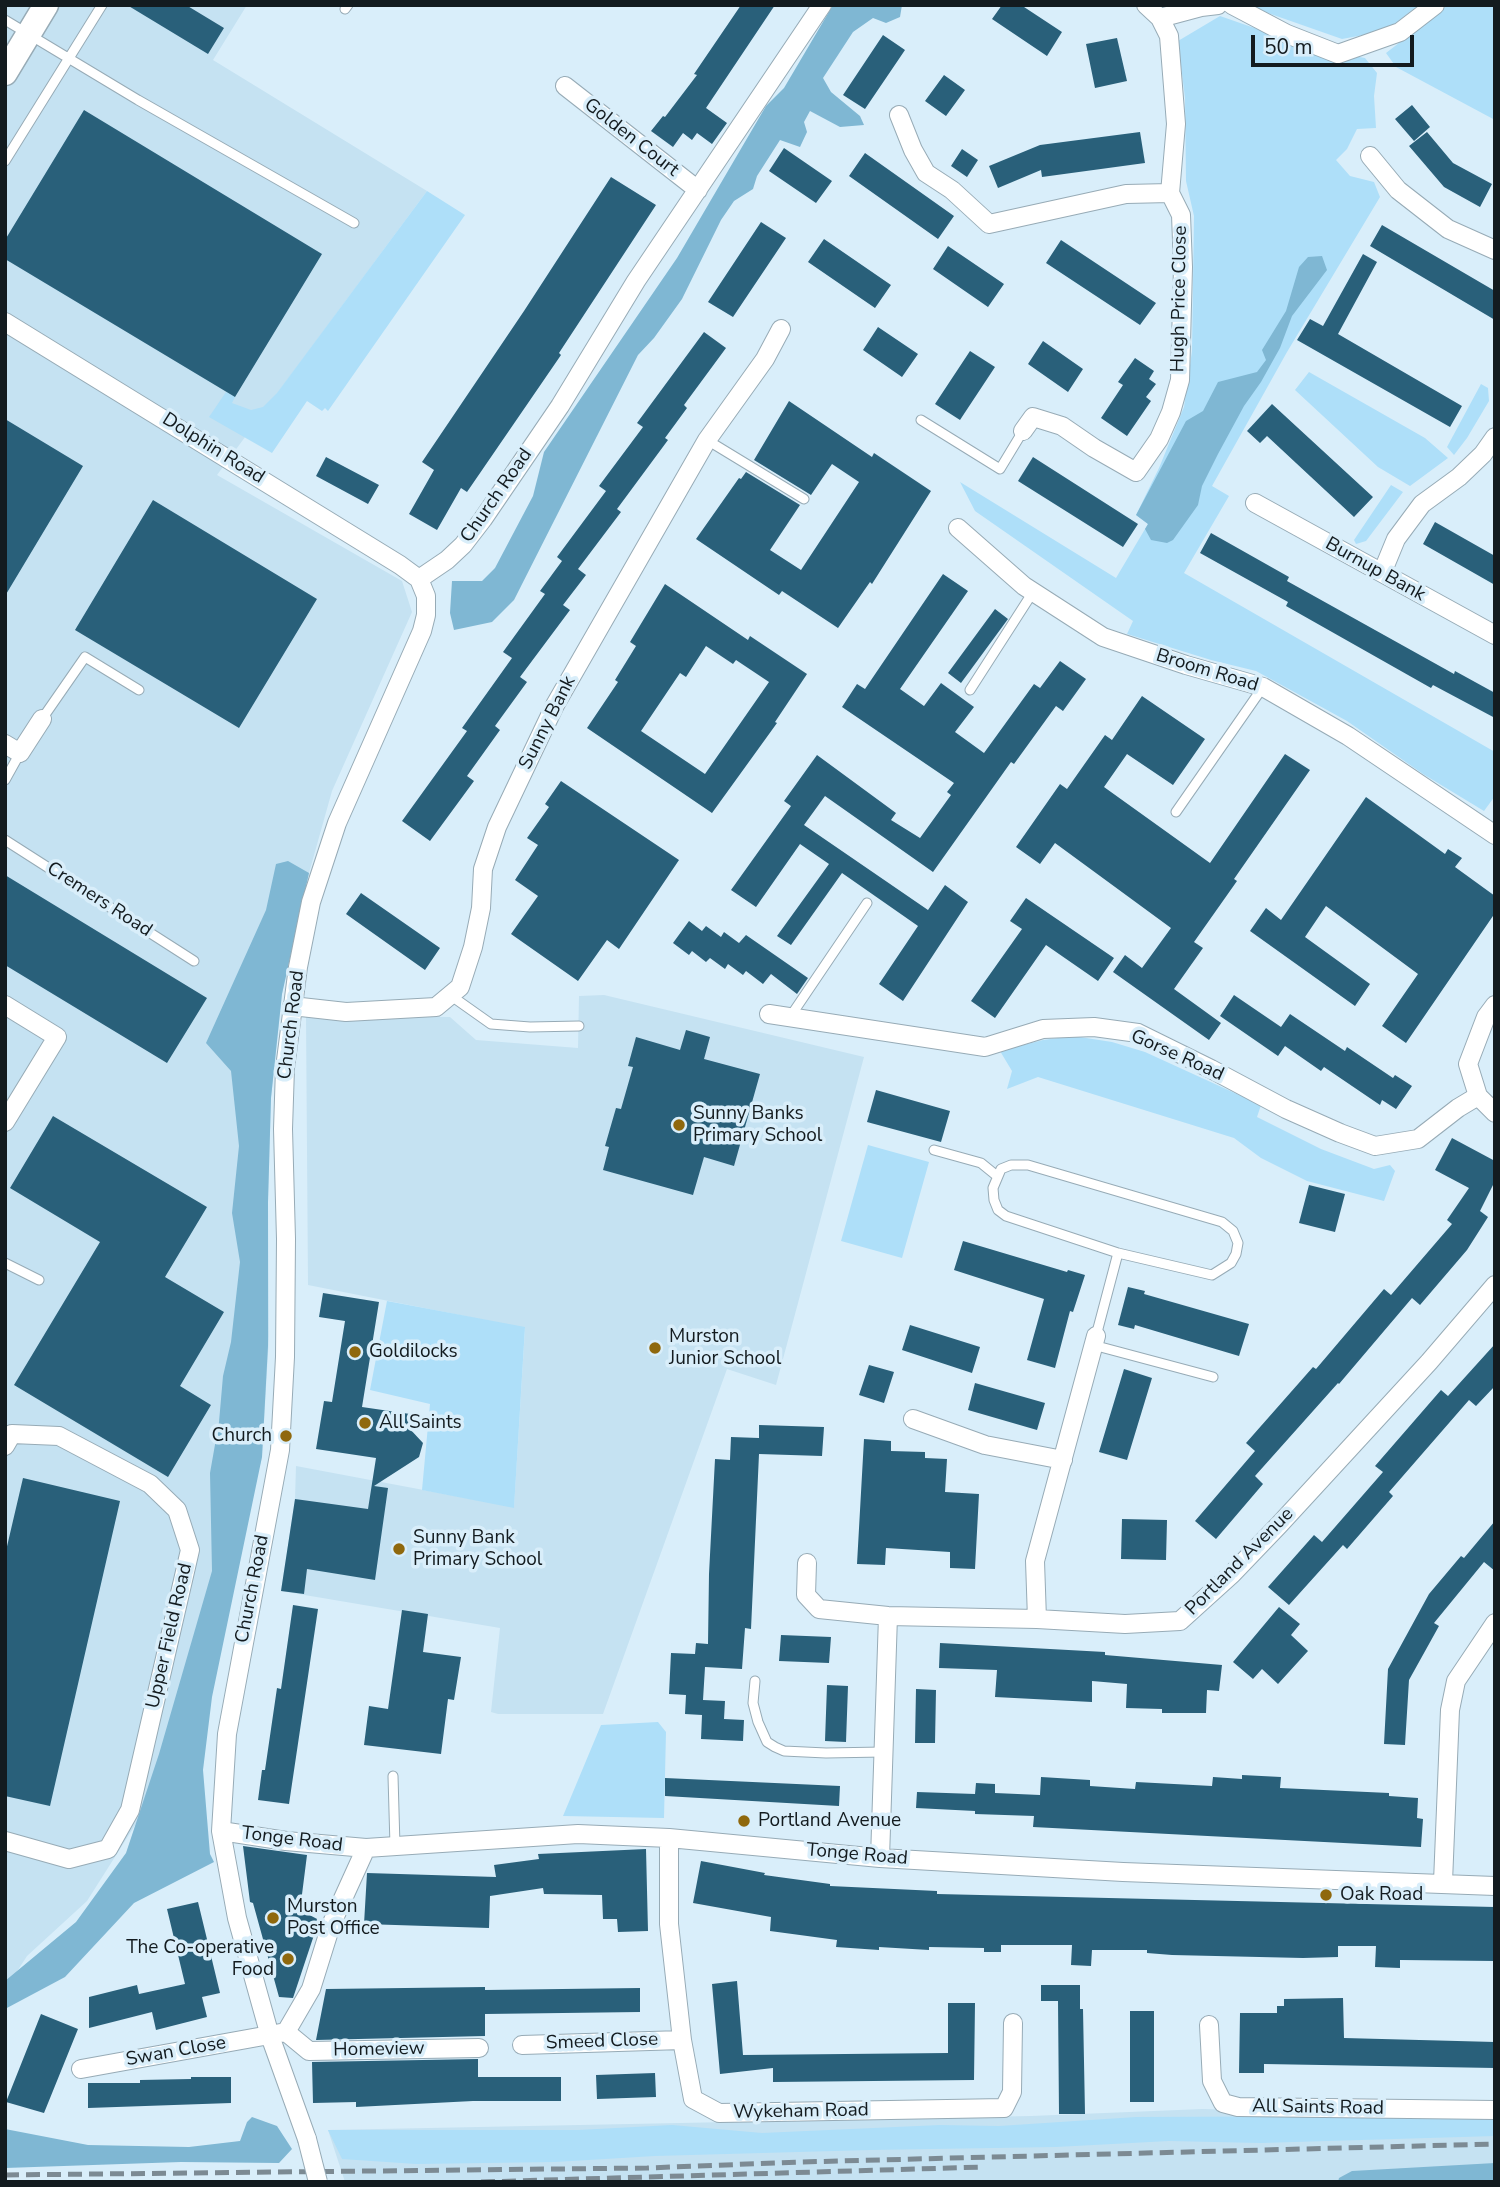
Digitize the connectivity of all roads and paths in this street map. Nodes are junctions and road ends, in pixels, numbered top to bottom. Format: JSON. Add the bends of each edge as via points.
{"nodes":[{"id":1,"x":46,"y":5,"type":"edge"},
{"id":2,"x":102,"y":5,"type":"edge"},
{"id":3,"x":822,"y":5,"type":"edge"},
{"id":4,"x":1146,"y":5,"type":"edge"},
{"id":5,"x":1218,"y":5,"type":"edge"},
{"id":6,"x":1233,"y":5,"type":"edge"},
{"id":7,"x":1435,"y":5,"type":"edge"},
{"id":8,"x":1160,"y":18,"type":"junction"},
{"id":9,"x":5,"y":20,"type":"edge"},
{"id":10,"x":27,"y":34,"type":"junction"},
{"id":11,"x":69,"y":59,"type":"junction"},
{"id":12,"x":5,"y":73,"type":"edge"},
{"id":13,"x":565,"y":86,"type":"dead end"},
{"id":14,"x":899,"y":115,"type":"dead end"},
{"id":15,"x":1370,"y":156,"type":"dead end"},
{"id":16,"x":5,"y":161,"type":"edge"},
{"id":17,"x":698,"y":190,"type":"junction"},
{"id":18,"x":1170,"y":192,"type":"junction"},
{"id":19,"x":354,"y":223,"type":"dead end"},
{"id":20,"x":1495,"y":250,"type":"edge"},
{"id":21,"x":5,"y":322,"type":"edge"},
{"id":22,"x":781,"y":330,"type":"dead end"},
{"id":23,"x":921,"y":420,"type":"dead end"},
{"id":24,"x":1023,"y":431,"type":"joint"},
{"id":25,"x":1495,"y":437,"type":"edge"},
{"id":26,"x":707,"y":440,"type":"junction"},
{"id":27,"x":804,"y":499,"type":"dead end"},
{"id":28,"x":1255,"y":503,"type":"dead end"},
{"id":29,"x":958,"y":528,"type":"dead end"},
{"id":30,"x":1382,"y":573,"type":"junction"},
{"id":31,"x":419,"y":579,"type":"junction"},
{"id":32,"x":1033,"y":592,"type":"junction"},
{"id":33,"x":1495,"y":635,"type":"edge"},
{"id":34,"x":1263,"y":687,"type":"junction"},
{"id":35,"x":139,"y":690,"type":"dead end"},
{"id":36,"x":970,"y":690,"type":"dead end"},
{"id":37,"x":43,"y":719,"type":"joint"},
{"id":38,"x":13,"y":749,"type":"edge"},
{"id":39,"x":5,"y":780,"type":"edge"},
{"id":40,"x":1177,"y":812,"type":"dead end"},
{"id":41,"x":1495,"y":835,"type":"edge"},
{"id":42,"x":5,"y":840,"type":"edge"},
{"id":43,"x":867,"y":903,"type":"dead end"},
{"id":44,"x":194,"y":961,"type":"dead end"},
{"id":45,"x":450,"y":995,"type":"junction"},
{"id":46,"x":5,"y":1005,"type":"edge"},
{"id":47,"x":1495,"y":1005,"type":"edge"},
{"id":48,"x":292,"y":1006,"type":"junction"},
{"id":49,"x":769,"y":1014,"type":"dead end"},
{"id":50,"x":790,"y":1017,"type":"junction"},
{"id":51,"x":579,"y":1026,"type":"dead end"},
{"id":52,"x":1478,"y":1096,"type":"junction"},
{"id":53,"x":1495,"y":1113,"type":"edge"},
{"id":54,"x":5,"y":1122,"type":"edge"},
{"id":55,"x":934,"y":1150,"type":"dead end"},
{"id":56,"x":997,"y":1176,"type":"junction"},
{"id":57,"x":1118,"y":1253,"type":"junction"},
{"id":58,"x":5,"y":1263,"type":"edge"},
{"id":59,"x":39,"y":1280,"type":"dead end"},
{"id":60,"x":1495,"y":1285,"type":"edge"},
{"id":61,"x":1094,"y":1340,"type":"junction"},
{"id":62,"x":1213,"y":1377,"type":"dead end"},
{"id":63,"x":913,"y":1419,"type":"dead end"},
{"id":64,"x":5,"y":1446,"type":"edge"},
{"id":65,"x":1063,"y":1460,"type":"junction"},
{"id":66,"x":807,"y":1563,"type":"dead end"},
{"id":67,"x":888,"y":1616,"type":"junction"},
{"id":68,"x":1037,"y":1619,"type":"junction"},
{"id":69,"x":1492,"y":1632,"type":"edge"},
{"id":70,"x":755,"y":1681,"type":"dead end"},
{"id":71,"x":883,"y":1752,"type":"junction"},
{"id":72,"x":393,"y":1776,"type":"dead end"},
{"id":73,"x":221,"y":1831,"type":"junction"},
{"id":74,"x":669,"y":1838,"type":"junction"},
{"id":75,"x":5,"y":1841,"type":"edge"},
{"id":76,"x":395,"y":1846,"type":"junction"},
{"id":77,"x":366,"y":1848,"type":"junction"},
{"id":78,"x":880,"y":1858,"type":"junction"},
{"id":79,"x":1443,"y":1882,"type":"junction"},
{"id":80,"x":1495,"y":1886,"type":"edge"},
{"id":81,"x":1013,"y":2023,"type":"dead end"},
{"id":82,"x":1209,"y":2025,"type":"dead end"},
{"id":83,"x":278,"y":2034,"type":"junction"},
{"id":84,"x":682,"y":2040,"type":"junction"},
{"id":85,"x":522,"y":2045,"type":"dead end"},
{"id":86,"x":479,"y":2048,"type":"dead end"},
{"id":87,"x":81,"y":2069,"type":"dead end"},
{"id":88,"x":1495,"y":2109,"type":"edge"},
{"id":89,"x":318,"y":2182,"type":"edge"}],
"edges":[{"from":1,"to":10,"type":"main road"},
{"from":2,"to":11,"type":"lane"},
{"from":3,"to":17,"type":"street","name":"Church Road"},
{"from":4,"to":8,"type":"street","name":"Hugh Price Close"},
{"from":5,"to":8,"type":"street"},
{"from":6,"to":7,"type":"street","via":[[1338,54],[1400,32]]},
{"from":8,"to":18,"type":"street","name":"Hugh Price Close","via":[[1169,36],[1176,124]]},
{"from":9,"to":10,"type":"lane"},
{"from":10,"to":11,"type":"lane"},
{"from":10,"to":12,"type":"main road"},
{"from":11,"to":16,"type":"lane"},
{"from":11,"to":19,"type":"lane"},
{"from":13,"to":17,"type":"street","name":"Golden Court"},
{"from":14,"to":18,"type":"street","via":[[926,173],[953,190],[989,224],[1126,194]]},
{"from":15,"to":20,"type":"street","via":[[1398,190],[1448,229]]},
{"from":17,"to":31,"type":"street","name":"Church Road","via":[[483,519],[455,552]]},
{"from":18,"to":24,"type":"street","name":"Hugh Price Close","via":[[1181,215],[1180,380],[1158,439],[1136,472],[1062,426],[1033,417]]},
{"from":21,"to":31,"type":"street","name":"Dolphin Road"},
{"from":22,"to":26,"type":"street","name":"Sunny Bank"},
{"from":23,"to":24,"type":"lane","via":[[1000,469]]},
{"from":25,"to":30,"type":"street","via":[[1467,469],[1422,505],[1396,539]]},
{"from":26,"to":27,"type":"lane"},
{"from":26,"to":45,"type":"street","name":"Sunny Bank","via":[[555,705],[497,827],[483,869],[473,947],[460,987]]},
{"from":28,"to":30,"type":"street","name":"Burnup Bank"},
{"from":29,"to":32,"type":"street","name":"Broom Road"},
{"from":30,"to":33,"type":"street","name":"Burnup Bank"},
{"from":31,"to":48,"type":"street","name":"Church Road","via":[[426,596],[422,631],[337,823],[312,902]]},
{"from":32,"to":34,"type":"street","name":"Broom Road","via":[[1103,637]]},
{"from":32,"to":36,"type":"lane"},
{"from":34,"to":40,"type":"lane"},
{"from":34,"to":41,"type":"street","name":"Broom Road","via":[[1348,736]]},
{"from":35,"to":37,"type":"lane","via":[[85,657]]},
{"from":37,"to":38,"type":"street"},
{"from":38,"to":39,"type":"lane"},
{"from":42,"to":44,"type":"lane","name":"Cremers Road"},
{"from":43,"to":50,"type":"lane"},
{"from":45,"to":48,"type":"street","via":[[436,1007],[383,1012]]},
{"from":45,"to":51,"type":"lane","via":[[491,1024]]},
{"from":46,"to":54,"type":"street","via":[[57,1037]]},
{"from":47,"to":52,"type":"street","via":[[1468,1064]]},
{"from":48,"to":73,"type":"street","name":"Church Road","via":[[283,1129],[285,1344],[280,1450],[227,1734]]},
{"from":49,"to":50,"type":"street","name":"Gorse Road"},
{"from":50,"to":52,"type":"street","name":"Gorse Road","via":[[985,1047],[1043,1030],[1094,1027],[1138,1034],[1286,1109],[1375,1146],[1418,1139]]},
{"from":52,"to":53,"type":"street"},
{"from":55,"to":56,"type":"lane","via":[[981,1163]]},
{"from":56,"to":57,"type":"lane","via":[[994,1200],[1006,1216]]},
{"from":56,"to":57,"type":"lane","via":[[1011,1165],[1036,1167],[1222,1222],[1238,1243],[1231,1263],[1212,1275]]},
{"from":57,"to":61,"type":"lane"},
{"from":58,"to":59,"type":"lane"},
{"from":60,"to":68,"type":"street","name":"Portland Avenue","via":[[1269,1535],[1180,1621],[1125,1624]]},
{"from":61,"to":62,"type":"lane"},
{"from":61,"to":65,"type":"street"},
{"from":63,"to":65,"type":"street","via":[[985,1445]]},
{"from":64,"to":75,"type":"street","name":"Upper Field Road","via":[[12,1434],[59,1437],[150,1484],[177,1510],[190,1550],[130,1811],[108,1849],[69,1859]]},
{"from":65,"to":68,"type":"street","via":[[1035,1561]]},
{"from":66,"to":67,"type":"street","name":"Portland Avenue","via":[[806,1595],[819,1609]]},
{"from":67,"to":68,"type":"street","name":"Portland Avenue"},
{"from":67,"to":71,"type":"street"},
{"from":69,"to":79,"type":"street","via":[[1456,1681],[1450,1710]]},
{"from":70,"to":71,"type":"lane","via":[[753,1703],[758,1722],[767,1742],[775,1747],[826,1753]]},
{"from":71,"to":78,"type":"street"},
{"from":72,"to":76,"type":"lane"},
{"from":73,"to":77,"type":"street","name":"Tonge Road"},
{"from":73,"to":83,"type":"street","name":"Church Road","via":[[237,1918]]},
{"from":74,"to":76,"type":"street","name":"Tonge Road","via":[[578,1834]]},
{"from":74,"to":78,"type":"street","name":"Tonge Road"},
{"from":74,"to":84,"type":"street","name":"Wykeham Road","via":[[669,1924]]},
{"from":76,"to":77,"type":"street","name":"Tonge Road"},
{"from":77,"to":83,"type":"street","via":[[331,1925],[311,1989]]},
{"from":78,"to":79,"type":"street","name":"Tonge Road","via":[[1124,1872]]},
{"from":79,"to":80,"type":"street","name":"Tonge Road"},
{"from":81,"to":84,"type":"street","name":"Wykeham Road","via":[[1012,2092],[1004,2108],[719,2113],[693,2099]]},
{"from":82,"to":88,"type":"street","name":"All Saints Road","via":[[1212,2081],[1223,2103],[1238,2107]]},
{"from":83,"to":86,"type":"street","name":"Homeview","via":[[309,2051]]},
{"from":83,"to":87,"type":"street","name":"Swan Close"},
{"from":83,"to":89,"type":"street","name":"Church Road","bridge":true},
{"from":84,"to":85,"type":"street","name":"Smeed Close"}]}
